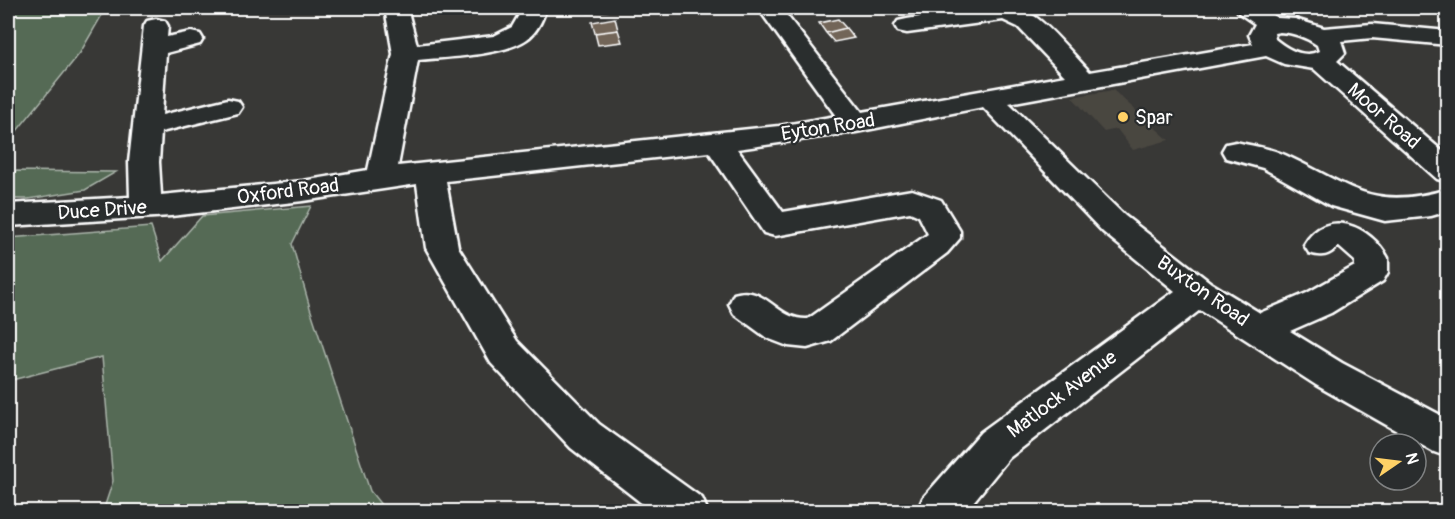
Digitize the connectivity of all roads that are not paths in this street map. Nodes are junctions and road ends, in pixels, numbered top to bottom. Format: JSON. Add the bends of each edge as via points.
{"nodes":[{"id":1,"x":396,"y":8,"type":"edge"},
{"id":2,"x":534,"y":8,"type":"edge"},
{"id":3,"x":769,"y":8,"type":"edge"},
{"id":4,"x":1247,"y":8,"type":"edge"},
{"id":5,"x":992,"y":10,"type":"edge"},
{"id":6,"x":907,"y":26,"type":"dead end"},
{"id":7,"x":1271,"y":37,"type":"junction"},
{"id":8,"x":1448,"y":38,"type":"edge"},
{"id":9,"x":191,"y":39,"type":"dead end"},
{"id":10,"x":1321,"y":48,"type":"junction"},
{"id":11,"x":406,"y":54,"type":"junction"},
{"id":12,"x":1085,"y":82,"type":"junction"},
{"id":13,"x":991,"y":100,"type":"junction"},
{"id":14,"x":228,"y":107,"type":"dead end"},
{"id":15,"x":856,"y":123,"type":"junction"},
{"id":16,"x":147,"y":127,"type":"junction"},
{"id":17,"x":717,"y":142,"type":"junction"},
{"id":18,"x":1236,"y":151,"type":"dead end"},
{"id":19,"x":1448,"y":172,"type":"edge"},
{"id":20,"x":430,"y":173,"type":"junction"},
{"id":21,"x":381,"y":178,"type":"junction"},
{"id":22,"x":1448,"y":200,"type":"edge"},
{"id":23,"x":195,"y":202,"type":"joint"},
{"id":24,"x":146,"y":207,"type":"junction"},
{"id":25,"x":8,"y":215,"type":"edge"},
{"id":26,"x":1320,"y":245,"type":"dead end"},
{"id":27,"x":1199,"y":292,"type":"junction"},
{"id":28,"x":746,"y":304,"type":"dead end"},
{"id":29,"x":1258,"y":329,"type":"junction"},
{"id":30,"x":1448,"y":439,"type":"edge"},
{"id":31,"x":687,"y":512,"type":"edge"},
{"id":32,"x":938,"y":512,"type":"edge"}],
"edges":[{"from":1,"to":11,"type":"street"},
{"from":2,"to":11,"type":"street","via":[[529,23],[514,37]]},
{"from":3,"to":15,"type":"street"},
{"from":4,"to":7,"type":"street"},
{"from":5,"to":6,"type":"street"},
{"from":5,"to":12,"type":"street","via":[[1027,22]]},
{"from":7,"to":10,"type":"street","name":"Eyton Road","via":[[1295,26]]},
{"from":7,"to":12,"type":"street","name":"Eyton Road"},
{"from":8,"to":10,"type":"street","name":"Eyton Road","via":[[1372,31]]},
{"from":9,"to":16,"type":"street","via":[[155,37]]},
{"from":10,"to":19,"type":"street","name":"Moor Road"},
{"from":11,"to":21,"type":"street"},
{"from":12,"to":13,"type":"street","name":"Eyton Road"},
{"from":13,"to":15,"type":"street","name":"Eyton Road"},
{"from":13,"to":27,"type":"street","name":"Buxton Road","via":[[1114,224]]},
{"from":14,"to":16,"type":"street"},
{"from":15,"to":17,"type":"street","name":"Eyton Road"},
{"from":16,"to":24,"type":"street"},
{"from":17,"to":20,"type":"street","name":"Eyton Road"},
{"from":17,"to":28,"type":"street","via":[[775,225],[912,201],[930,208],[944,231],[944,238],[818,332],[793,335]]},
{"from":18,"to":22,"type":"street","via":[[1273,161],[1342,198],[1385,210]]},
{"from":20,"to":21,"type":"street","name":"Eyton Road"},
{"from":20,"to":31,"type":"street","via":[[442,248],[504,352],[585,436]]},
{"from":21,"to":23,"type":"street","name":"Oxford Road"},
{"from":23,"to":24,"type":"street","name":"Duce Drive"},
{"from":24,"to":25,"type":"street","name":"Duce Drive"},
{"from":26,"to":29,"type":"street","via":[[1332,234],[1347,236],[1372,258],[1371,272],[1319,303]]},
{"from":27,"to":29,"type":"street","name":"Buxton Road"},
{"from":27,"to":32,"type":"street","name":"Matlock Avenue","via":[[995,445]]},
{"from":29,"to":30,"type":"street","name":"Buxton Road","via":[[1329,374]]}]}
